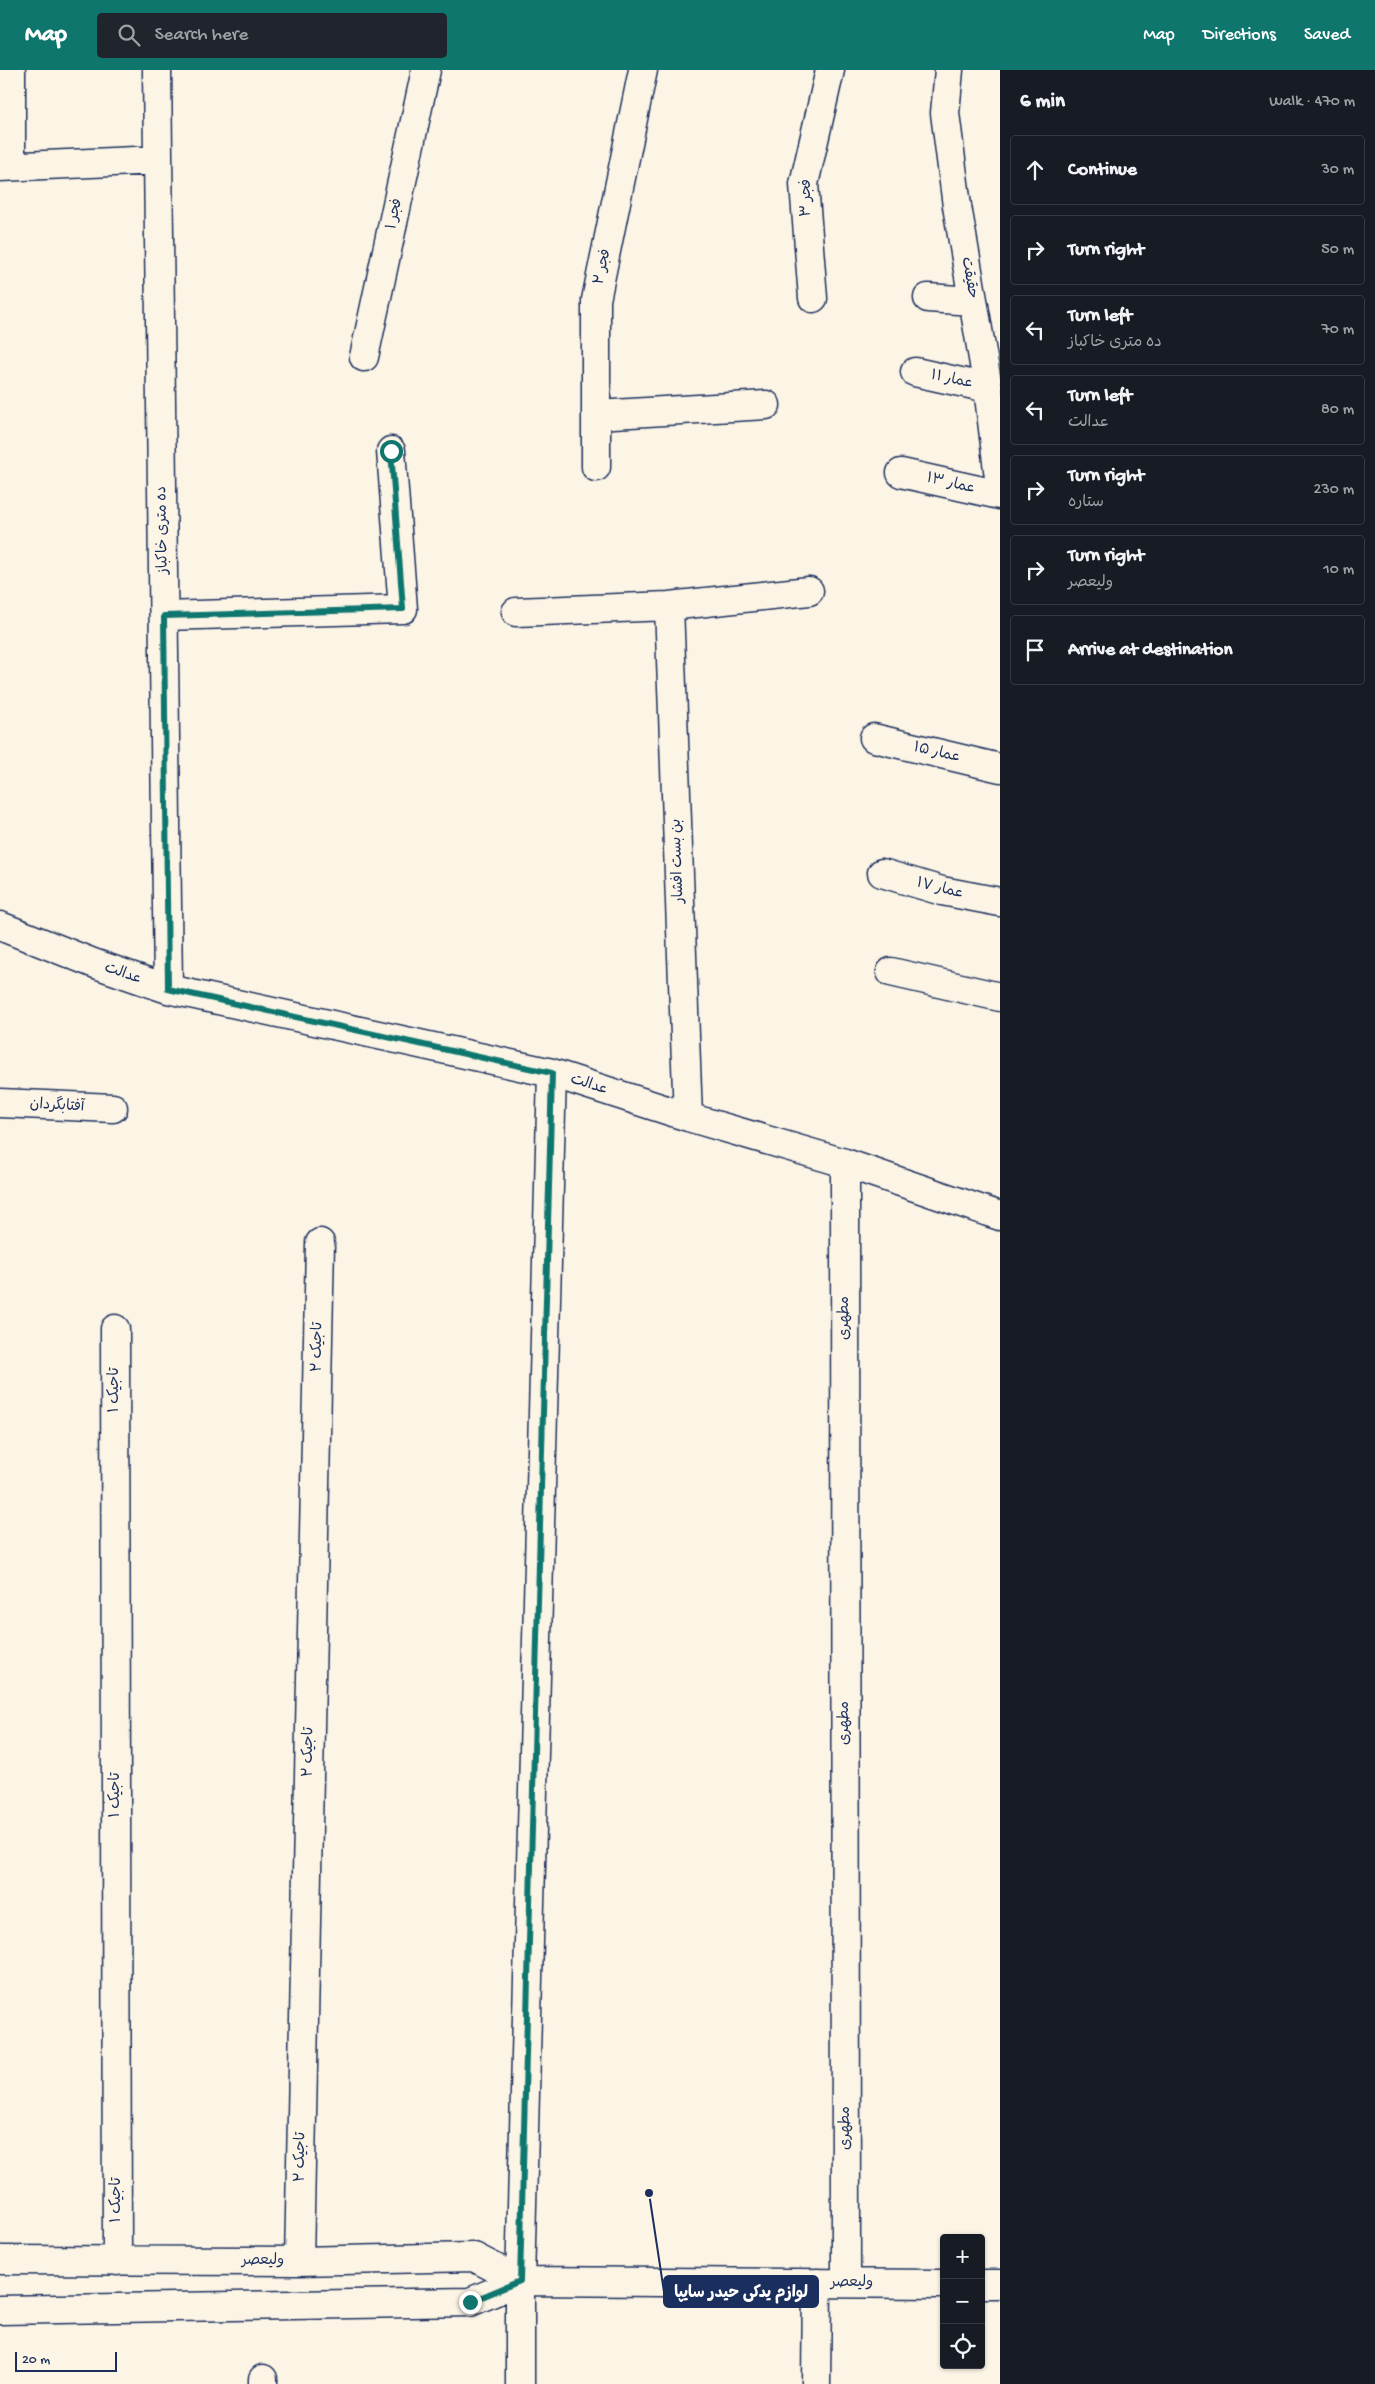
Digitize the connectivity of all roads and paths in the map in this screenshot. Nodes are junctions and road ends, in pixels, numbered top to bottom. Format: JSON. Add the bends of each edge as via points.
{"nodes":[{"id":1,"x":11,"y":70,"type":"edge"},
{"id":2,"x":157,"y":70,"type":"edge"},
{"id":3,"x":426,"y":70,"type":"edge"},
{"id":4,"x":643,"y":70,"type":"edge"},
{"id":5,"x":830,"y":70,"type":"edge"},
{"id":6,"x":949,"y":70,"type":"edge"},
{"id":7,"x":158,"y":160,"type":"junction"},
{"id":8,"x":6,"y":167,"type":"edge"},
{"id":9,"x":812,"y":298,"type":"dead end"},
{"id":10,"x":928,"y":298,"type":"dead end"},
{"id":11,"x":973,"y":301,"type":"junction"},
{"id":12,"x":364,"y":357,"type":"dead end"},
{"id":13,"x":916,"y":372,"type":"dead end"},
{"id":14,"x":988,"y":388,"type":"junction"},
{"id":15,"x":766,"y":405,"type":"dead end"},
{"id":16,"x":596,"y":414,"type":"junction"},
{"id":17,"x":391,"y":451,"type":"dead end"},
{"id":18,"x":596,"y":467,"type":"dead end"},
{"id":19,"x":901,"y":473,"type":"dead end"},
{"id":20,"x":1000,"y":486,"type":"edge"},
{"id":21,"x":1000,"y":495,"type":"edge"},
{"id":22,"x":809,"y":590,"type":"dead end"},
{"id":23,"x":669,"y":606,"type":"junction"},
{"id":24,"x":516,"y":612,"type":"dead end"},
{"id":25,"x":164,"y":616,"type":"junction"},
{"id":26,"x":874,"y":738,"type":"dead end"},
{"id":27,"x":1000,"y":768,"type":"edge"},
{"id":28,"x":882,"y":873,"type":"dead end"},
{"id":29,"x":1000,"y":902,"type":"edge"},
{"id":30,"x":0,"y":926,"type":"edge"},
{"id":31,"x":890,"y":972,"type":"dead end"},
{"id":32,"x":168,"y":989,"type":"junction"},
{"id":33,"x":1000,"y":997,"type":"edge"},
{"id":34,"x":552,"y":1073,"type":"junction"},
{"id":35,"x":0,"y":1103,"type":"edge"},
{"id":36,"x":113,"y":1108,"type":"dead end"},
{"id":37,"x":688,"y":1117,"type":"junction"},
{"id":38,"x":844,"y":1164,"type":"junction"},
{"id":39,"x":1000,"y":1216,"type":"edge"},
{"id":40,"x":320,"y":1243,"type":"dead end"},
{"id":41,"x":114,"y":1329,"type":"dead end"},
{"id":42,"x":0,"y":2260,"type":"edge"},
{"id":43,"x":117,"y":2260,"type":"junction"},
{"id":44,"x":299,"y":2261,"type":"junction"},
{"id":45,"x":520,"y":2281,"type":"junction"},
{"id":46,"x":817,"y":2283,"type":"junction"},
{"id":47,"x":846,"y":2283,"type":"junction"},
{"id":48,"x":940,"y":2284,"type":"edge"},
{"id":49,"x":985,"y":2284,"type":"edge"},
{"id":50,"x":1000,"y":2284,"type":"edge"},
{"id":51,"x":0,"y":2310,"type":"edge"},
{"id":52,"x":520,"y":2384,"type":"edge"},
{"id":53,"x":816,"y":2384,"type":"edge"}],
"edges":[{"from":1,"to":8,"type":"street"},
{"from":2,"to":7,"type":"street","name":"ده متری خاکباز"},
{"from":3,"to":12,"type":"street","name":"فجر ۱"},
{"from":4,"to":16,"type":"street","name":"فجر ۲","via":[[596,300]]},
{"from":5,"to":9,"type":"street","name":"فجر ۳","via":[[804,184]]},
{"from":6,"to":11,"type":"street","name":"حقیقت","via":[[945,113]]},
{"from":7,"to":8,"type":"street"},
{"from":7,"to":25,"type":"street","name":"ده متری خاکباز"},
{"from":10,"to":11,"type":"street"},
{"from":11,"to":14,"type":"street","name":"حقیقت"},
{"from":13,"to":14,"type":"street","name":"عمار ۱۱"},
{"from":14,"to":20,"type":"street","name":"حقیقت"},
{"from":15,"to":16,"type":"street"},
{"from":16,"to":18,"type":"street","name":"فجر ۲"},
{"from":17,"to":25,"type":"street","via":[[403,609]]},
{"from":19,"to":21,"type":"street","name":"عمار ۱۳"},
{"from":22,"to":23,"type":"street"},
{"from":23,"to":24,"type":"street"},
{"from":23,"to":37,"type":"street","name":"بن بست افشار"},
{"from":25,"to":32,"type":"street","name":"ده متری خاکباز"},
{"from":26,"to":27,"type":"street","name":"عمار ۱۵"},
{"from":28,"to":29,"type":"street","name":"عمار ۱۷","via":[[942,891]]},
{"from":30,"to":32,"type":"street","name":"عدالت","via":[[93,964]]},
{"from":31,"to":33,"type":"street"},
{"from":32,"to":34,"type":"street","name":"عدالت"},
{"from":34,"to":37,"type":"street","name":"عدالت"},
{"from":34,"to":45,"type":"street"},
{"from":35,"to":36,"type":"street","name":"آفتابگردان"},
{"from":37,"to":38,"type":"street","name":"عدالت"},
{"from":38,"to":39,"type":"street","name":"عدالت"},
{"from":38,"to":47,"type":"street","name":"مطهری"},
{"from":40,"to":44,"type":"street","name":"تاجیک ۲"},
{"from":41,"to":43,"type":"street","name":"تاجیک ۱"},
{"from":42,"to":43,"type":"street","name":"ولیعصر"},
{"from":43,"to":44,"type":"street","name":"ولیعصر"},
{"from":44,"to":45,"type":"street","name":"ولیعصر","via":[[474,2257]]},
{"from":45,"to":46,"type":"street","name":"ولیعصر"},
{"from":45,"to":51,"type":"street","name":"ولیعصر","via":[[470,2302]]},
{"from":45,"to":52,"type":"street"},
{"from":46,"to":47,"type":"street","name":"ولیعصر"},
{"from":46,"to":53,"type":"street"},
{"from":47,"to":48,"type":"street","name":"ولیعصر"},
{"from":49,"to":50,"type":"street"}]}
